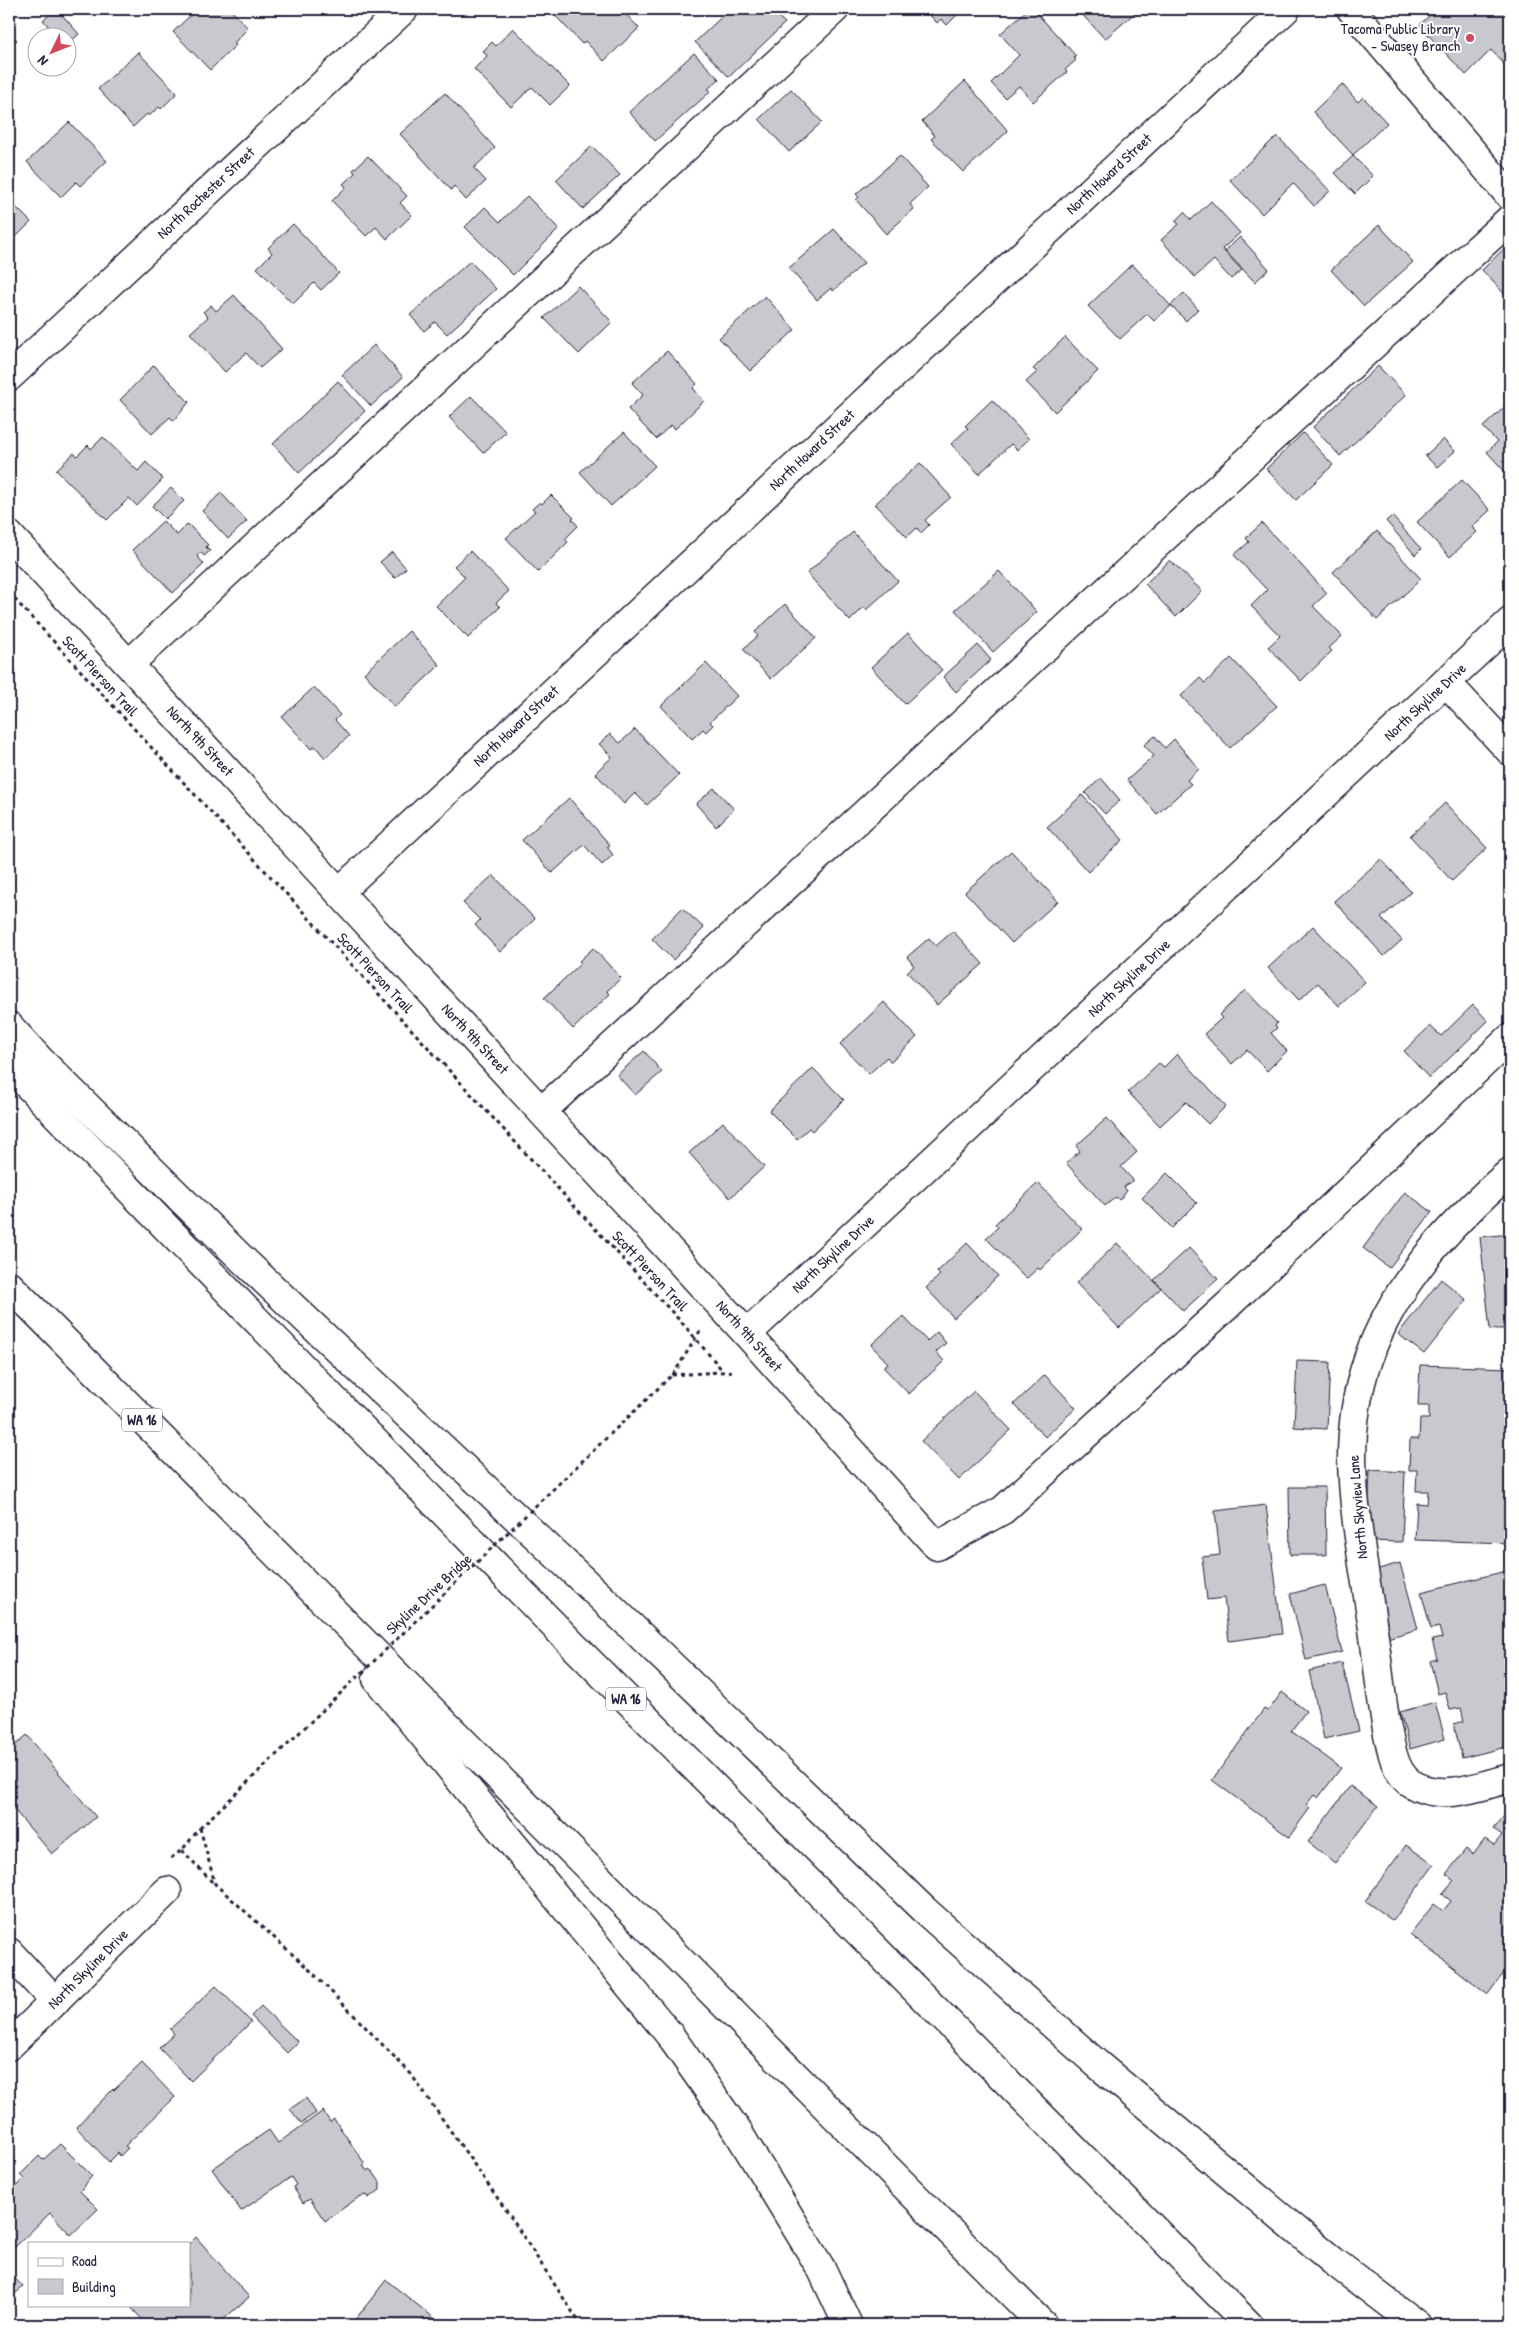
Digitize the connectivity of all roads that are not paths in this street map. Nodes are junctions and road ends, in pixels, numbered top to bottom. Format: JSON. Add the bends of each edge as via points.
{"nodes":[{"id":1,"x":404,"y":9,"type":"edge"},
{"id":2,"x":834,"y":9,"type":"edge"},
{"id":3,"x":1286,"y":9,"type":"edge"},
{"id":4,"x":1351,"y":9,"type":"edge"},
{"id":5,"x":1510,"y":196,"type":"edge"},
{"id":6,"x":1510,"y":219,"type":"edge"},
{"id":7,"x":9,"y":377,"type":"edge"},
{"id":8,"x":9,"y":535,"type":"edge"},
{"id":9,"x":1510,"y":622,"type":"edge"},
{"id":10,"x":129,"y":664,"type":"junction"},
{"id":11,"x":1446,"y":682,"type":"junction"},
{"id":12,"x":1510,"y":751,"type":"edge"},
{"id":13,"x":339,"y":892,"type":"junction"},
{"id":14,"x":9,"y":1026,"type":"edge"},
{"id":15,"x":1510,"y":1038,"type":"edge"},
{"id":16,"x":9,"y":1066,"type":"edge"},
{"id":17,"x":542,"y":1111,"type":"junction"},
{"id":18,"x":1510,"y":1172,"type":"edge"},
{"id":19,"x":9,"y":1286,"type":"edge"},
{"id":20,"x":747,"y":1334,"type":"junction"},
{"id":21,"x":274,"y":1554,"type":"junction"},
{"id":22,"x":1510,"y":1778,"type":"edge"},
{"id":23,"x":167,"y":1891,"type":"dead end"},
{"id":24,"x":9,"y":1952,"type":"edge"},
{"id":25,"x":55,"y":2002,"type":"junction"},
{"id":26,"x":9,"y":2046,"type":"edge"},
{"id":27,"x":848,"y":2325,"type":"edge"},
{"id":28,"x":1043,"y":2325,"type":"edge"},
{"id":29,"x":1250,"y":2325,"type":"edge"},
{"id":30,"x":1417,"y":2325,"type":"edge"}],
"edges":[{"from":1,"to":7,"type":"main road","name":"North Rochester Street"},
{"from":2,"to":10,"type":"main road"},
{"from":3,"to":13,"type":"main road","name":"North Howard Street"},
{"from":4,"to":5,"type":"main road"},
{"from":6,"to":17,"type":"main road"},
{"from":8,"to":10,"type":"main road","name":"North 9th Street"},
{"from":9,"to":11,"type":"main road","name":"North Skyline Drive"},
{"from":10,"to":13,"type":"main road","name":"North 9th Street"},
{"from":11,"to":12,"type":"main road"},
{"from":11,"to":20,"type":"main road","name":"North Skyline Drive"},
{"from":13,"to":17,"type":"main road","name":"North 9th Street"},
{"from":14,"to":30,"type":"main road","via":[[242,1259],[607,1603],[923,1909],[1096,2063],[1333,2260]]},
{"from":15,"to":20,"type":"main road","name":"North 9th Street","via":[[1228,1305],[1003,1510],[937,1546]]},
{"from":16,"to":29,"type":"main road","number":"WA 16","via":[[573,1645]]},
{"from":17,"to":20,"type":"main road","name":"North 9th Street"},
{"from":18,"to":22,"type":"main road","name":"North Skyview Lane","via":[[1484,1194],[1433,1249],[1394,1304],[1368,1358],[1361,1382],[1352,1459],[1356,1510],[1385,1710],[1398,1768],[1412,1784],[1438,1792],[1454,1792]]},
{"from":19,"to":21,"type":"main road","number":"WA 16"},
{"from":21,"to":27,"type":"main road","via":[[669,2034],[738,2132],[822,2270]]},
{"from":21,"to":28,"type":"main road","number":"WA 16"},
{"from":23,"to":25,"type":"main road","name":"North Skyline Drive"},
{"from":24,"to":25,"type":"main road"},
{"from":25,"to":26,"type":"main road","name":"North Skyline Drive"}]}
